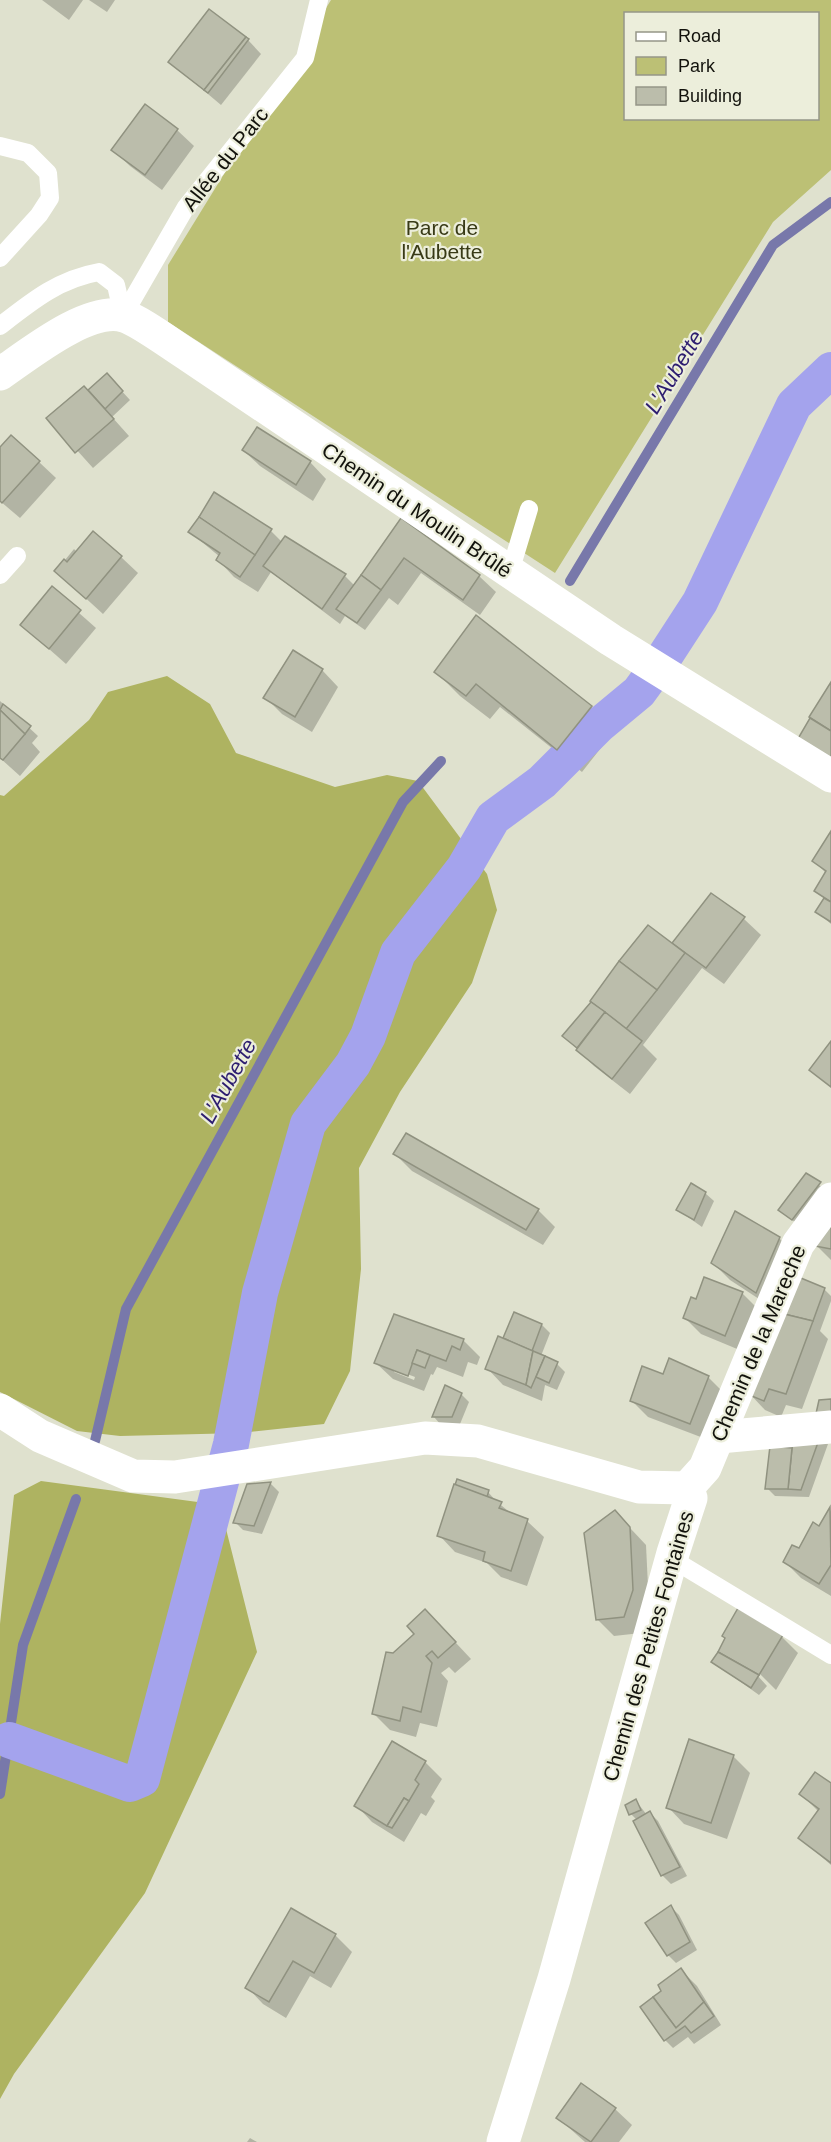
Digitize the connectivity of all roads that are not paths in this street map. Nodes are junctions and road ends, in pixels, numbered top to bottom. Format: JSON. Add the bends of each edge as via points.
{"nodes":[{"id":1,"x":319,"y":0,"type":"edge"},
{"id":2,"x":0,"y":146,"type":"edge"},
{"id":3,"x":0,"y":258,"type":"edge"},
{"id":4,"x":123,"y":316,"type":"junction"},
{"id":5,"x":0,"y":326,"type":"edge"},
{"id":6,"x":0,"y":374,"type":"edge"},
{"id":7,"x":529,"y":508,"type":"dead end"},
{"id":8,"x":17,"y":556,"type":"dead end"},
{"id":9,"x":510,"y":572,"type":"junction"},
{"id":10,"x":0,"y":575,"type":"edge"},
{"id":11,"x":831,"y":776,"type":"edge"},
{"id":12,"x":831,"y":1199,"type":"edge"},
{"id":13,"x":0,"y":1410,"type":"edge"},
{"id":14,"x":831,"y":1427,"type":"edge"},
{"id":15,"x":718,"y":1437,"type":"junction"},
{"id":16,"x":687,"y":1488,"type":"junction"},
{"id":17,"x":672,"y":1559,"type":"junction"},
{"id":18,"x":831,"y":1654,"type":"edge"},
{"id":19,"x":503,"y":2142,"type":"edge"}],
"edges":[{"from":1,"to":4,"type":"lane","name":"Allée du Parc","via":[[305,58],[186,207]]},
{"from":2,"to":3,"type":"lane","via":[[28,153],[48,173],[50,198]]},
{"from":4,"to":5,"type":"lane","via":[[116,285],[99,272],[75,276]]},
{"from":4,"to":6,"type":"street","via":[[90,318]]},
{"from":4,"to":9,"type":"street","name":"Chemin du Moulin Brûlé","via":[[188,355]]},
{"from":7,"to":9,"type":"lane"},
{"from":8,"to":10,"type":"lane"},
{"from":9,"to":11,"type":"street","name":"Chemin du Moulin Brûlé","via":[[611,640]]},
{"from":12,"to":15,"type":"street","name":"Chemin de la Mareche","via":[[798,1244]]},
{"from":13,"to":16,"type":"street","name":"Chemin des Petites Fontaines","via":[[40,1436],[133,1476],[174,1477],[425,1438],[478,1441],[639,1487]]},
{"from":14,"to":15,"type":"street"},
{"from":15,"to":16,"type":"street","name":"Chemin de la Mareche","via":[[705,1468]]},
{"from":16,"to":17,"type":"street","name":"Chemin des Petites Fontaines","via":[[691,1498]]},
{"from":17,"to":18,"type":"lane"},
{"from":17,"to":19,"type":"street","name":"Chemin des Petites Fontaines","via":[[554,1979]]}]}
